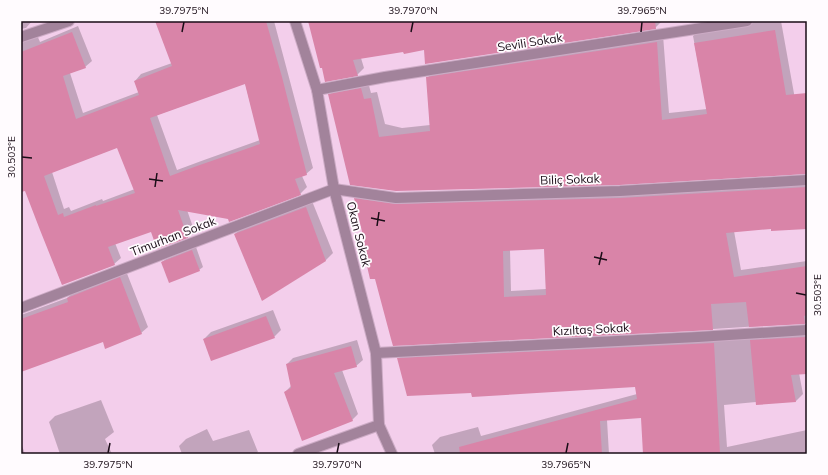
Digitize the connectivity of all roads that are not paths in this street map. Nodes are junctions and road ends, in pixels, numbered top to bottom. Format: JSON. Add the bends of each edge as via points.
{"nodes":[{"id":1,"x":69,"y":21,"type":"edge"},
{"id":2,"x":295,"y":21,"type":"edge"},
{"id":3,"x":747,"y":21,"type":"edge"},
{"id":4,"x":21,"y":37,"type":"edge"},
{"id":5,"x":317,"y":90,"type":"junction"},
{"id":6,"x":807,"y":180,"type":"edge"},
{"id":7,"x":334,"y":189,"type":"junction"},
{"id":8,"x":21,"y":308,"type":"edge"},
{"id":9,"x":807,"y":330,"type":"edge"},
{"id":10,"x":376,"y":353,"type":"junction"},
{"id":11,"x":379,"y":424,"type":"junction"},
{"id":12,"x":298,"y":454,"type":"edge"},
{"id":13,"x":392,"y":454,"type":"edge"}],
"edges":[{"from":1,"to":4,"type":"street"},
{"from":2,"to":5,"type":"street","name":"Okan Sokak"},
{"from":3,"to":5,"type":"street","name":"Sevili Sokak"},
{"from":5,"to":7,"type":"street","name":"Okan Sokak"},
{"from":6,"to":7,"type":"street","name":"Biliç Sokak","via":[[620,191],[396,198]]},
{"from":7,"to":8,"type":"street","name":"Timurhan Sokak"},
{"from":7,"to":10,"type":"street","name":"Okan Sokak"},
{"from":9,"to":10,"type":"street","name":"Kızıltaş Sokak"},
{"from":10,"to":11,"type":"street","name":"Okan Sokak"},
{"from":11,"to":12,"type":"street"},
{"from":11,"to":13,"type":"street","name":"Okan Sokak"}]}
